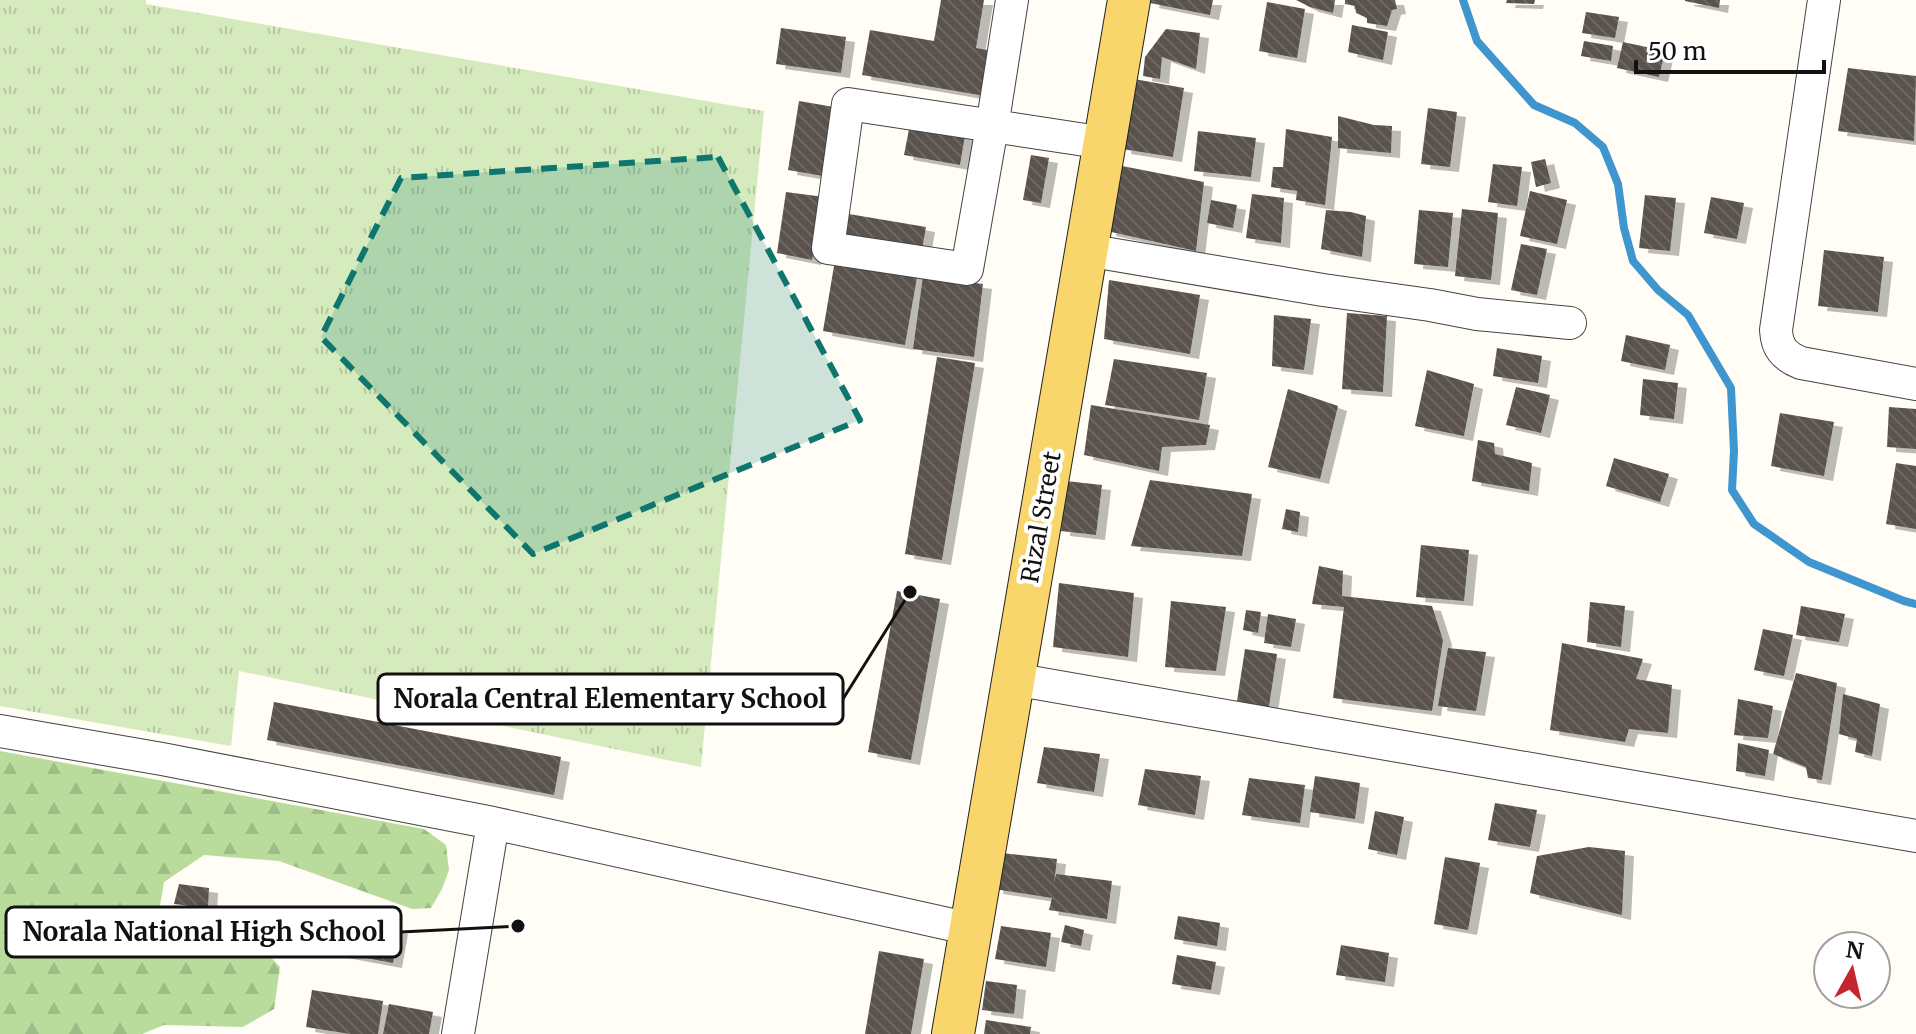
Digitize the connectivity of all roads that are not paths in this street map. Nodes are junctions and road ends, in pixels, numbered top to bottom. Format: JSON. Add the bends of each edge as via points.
{"nodes":[{"id":1,"x":1012,"y":0,"type":"edge"},
{"id":2,"x":1129,"y":0,"type":"edge"},
{"id":3,"x":1824,"y":0,"type":"edge"},
{"id":4,"x":992,"y":127,"type":"junction"},
{"id":5,"x":1105,"y":143,"type":"junction"},
{"id":6,"x":1086,"y":250,"type":"junction"},
{"id":7,"x":1570,"y":323,"type":"dead end"},
{"id":8,"x":1916,"y":384,"type":"edge"},
{"id":9,"x":1013,"y":679,"type":"junction"},
{"id":10,"x":0,"y":731,"type":"edge"},
{"id":11,"x":493,"y":823,"type":"junction"},
{"id":12,"x":1916,"y":836,"type":"edge"},
{"id":13,"x":971,"y":929,"type":"junction"},
{"id":14,"x":458,"y":1034,"type":"edge"},
{"id":15,"x":953,"y":1034,"type":"edge"}],
"edges":[{"from":1,"to":4,"type":"street"},
{"from":2,"to":5,"type":"main road","name":"Rizal Street"},
{"from":3,"to":8,"type":"street","via":[[1777,341],[1781,351],[1801,363]]},
{"from":4,"to":4,"type":"street","via":[[967,269],[828,248],[848,104]]},
{"from":4,"to":5,"type":"street"},
{"from":5,"to":6,"type":"main road","name":"Rizal Street"},
{"from":6,"to":7,"type":"street","via":[[1477,314]]},
{"from":6,"to":9,"type":"main road","name":"Rizal Street"},
{"from":9,"to":12,"type":"street"},
{"from":9,"to":13,"type":"main road","name":"Rizal Street"},
{"from":10,"to":11,"type":"street"},
{"from":11,"to":13,"type":"street"},
{"from":11,"to":14,"type":"street"},
{"from":13,"to":15,"type":"main road","name":"Rizal Street"}]}
